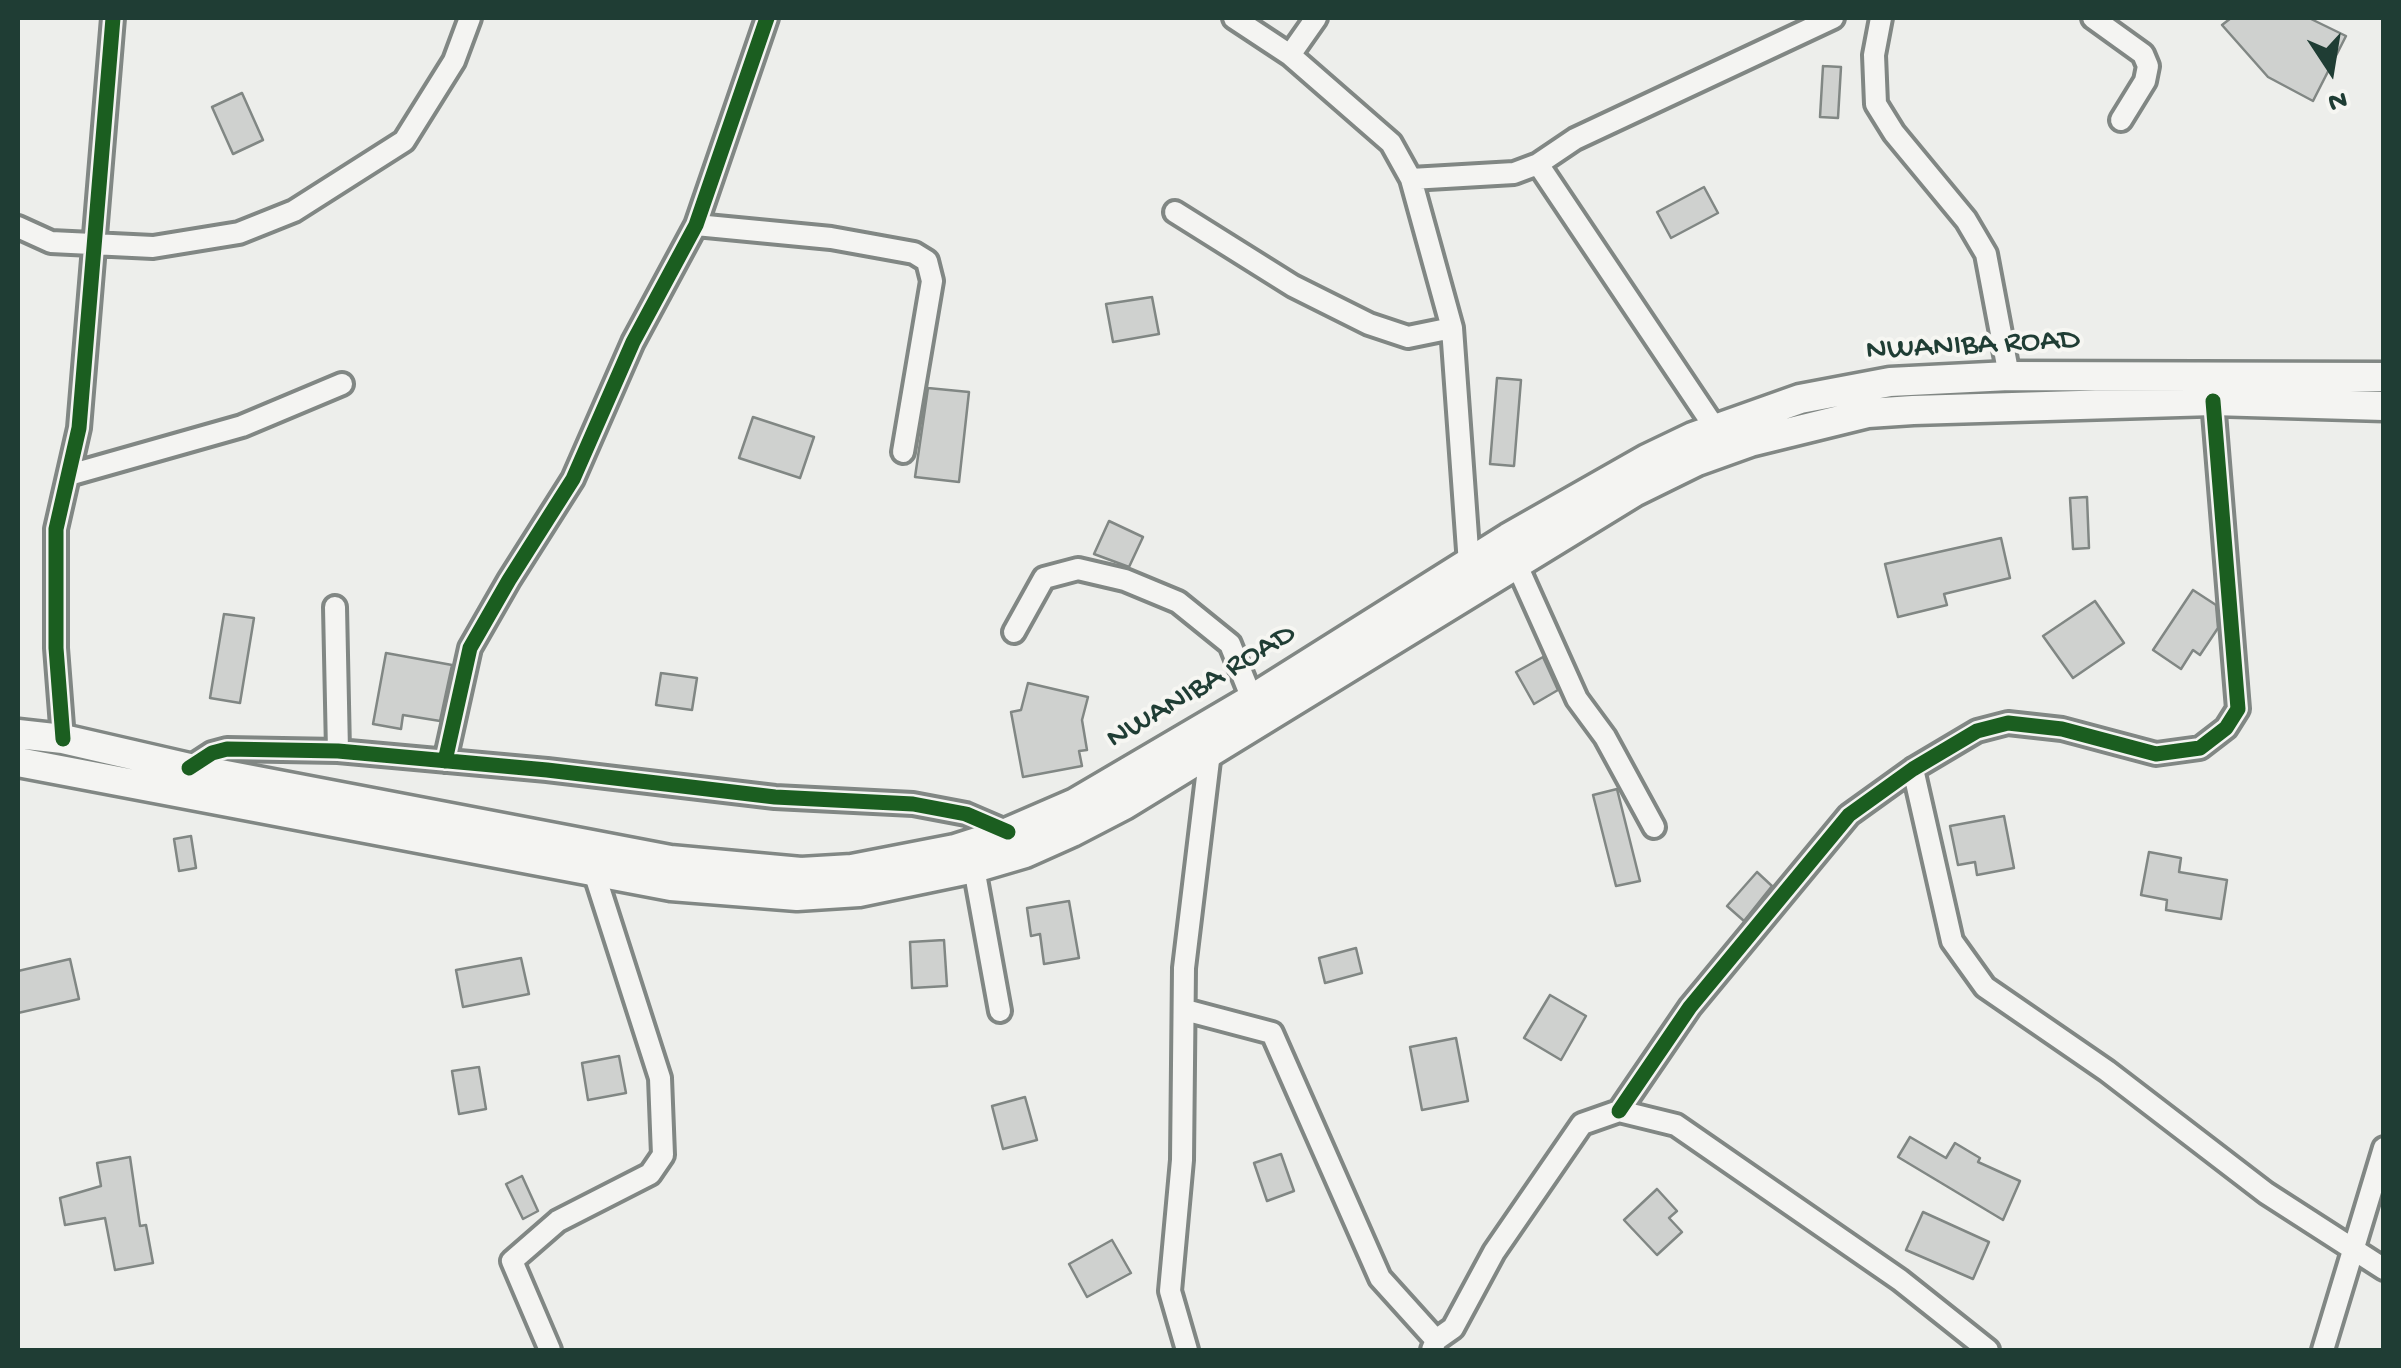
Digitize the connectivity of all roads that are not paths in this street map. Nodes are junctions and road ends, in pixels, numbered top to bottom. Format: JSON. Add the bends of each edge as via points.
{"nodes":[{"id":1,"x":113,"y":18,"type":"edge"},
{"id":2,"x":470,"y":18,"type":"edge"},
{"id":3,"x":768,"y":18,"type":"edge"},
{"id":4,"x":1234,"y":18,"type":"edge"},
{"id":5,"x":1316,"y":18,"type":"edge"},
{"id":6,"x":1833,"y":18,"type":"edge"},
{"id":7,"x":1881,"y":18,"type":"edge"},
{"id":8,"x":2093,"y":18,"type":"edge"},
{"id":9,"x":1290,"y":54,"type":"junction"},
{"id":10,"x":2122,"y":120,"type":"dead end"},
{"id":11,"x":1538,"y":164,"type":"junction"},
{"id":12,"x":1411,"y":179,"type":"junction"},
{"id":13,"x":1175,"y":212,"type":"dead end"},
{"id":14,"x":696,"y":225,"type":"junction"},
{"id":15,"x":18,"y":227,"type":"edge"},
{"id":16,"x":92,"y":246,"type":"junction"},
{"id":17,"x":1452,"y":328,"type":"junction"},
{"id":18,"x":2009,"y":376,"type":"junction"},
{"id":19,"x":2384,"y":377,"type":"edge"},
{"id":20,"x":342,"y":384,"type":"dead end"},
{"id":21,"x":2213,"y":401,"type":"junction"},
{"id":22,"x":2384,"y":406,"type":"edge"},
{"id":23,"x":1714,"y":428,"type":"junction"},
{"id":24,"x":903,"y":452,"type":"dead end"},
{"id":25,"x":68,"y":474,"type":"junction"},
{"id":26,"x":1516,"y":563,"type":"junction"},
{"id":27,"x":1469,"y":564,"type":"junction"},
{"id":28,"x":335,"y":607,"type":"dead end"},
{"id":29,"x":1014,"y":632,"type":"dead end"},
{"id":30,"x":1252,"y":700,"type":"junction"},
{"id":31,"x":18,"y":734,"type":"edge"},
{"id":32,"x":63,"y":739,"type":"junction"},
{"id":33,"x":338,"y":752,"type":"junction"},
{"id":34,"x":1210,"y":752,"type":"junction"},
{"id":35,"x":446,"y":761,"type":"junction"},
{"id":36,"x":18,"y":762,"type":"edge"},
{"id":37,"x":188,"y":768,"type":"junction"},
{"id":38,"x":1913,"y":769,"type":"junction"},
{"id":39,"x":1654,"y":826,"type":"dead end"},
{"id":40,"x":1008,"y":832,"type":"junction"},
{"id":41,"x":974,"y":868,"type":"junction"},
{"id":42,"x":594,"y":872,"type":"junction"},
{"id":43,"x":1184,"y":1010,"type":"junction"},
{"id":44,"x":1000,"y":1011,"type":"dead end"},
{"id":45,"x":1619,"y":1111,"type":"junction"},
{"id":46,"x":2384,"y":1148,"type":"edge"},
{"id":47,"x":2353,"y":1250,"type":"junction"},
{"id":48,"x":2384,"y":1268,"type":"edge"},
{"id":49,"x":1434,"y":1345,"type":"edge"},
{"id":50,"x":550,"y":1350,"type":"edge"},
{"id":51,"x":1187,"y":1350,"type":"edge"},
{"id":52,"x":1988,"y":1350,"type":"edge"},
{"id":53,"x":2323,"y":1350,"type":"edge"}],
"edges":[{"from":1,"to":16,"type":"street"},
{"from":2,"to":16,"type":"street","via":[[454,61],[404,141],[374,164],[294,211],[240,233],[153,247]]},
{"from":3,"to":14,"type":"street"},
{"from":4,"to":9,"type":"street"},
{"from":5,"to":9,"type":"street"},
{"from":6,"to":11,"type":"street","via":[[1575,140]]},
{"from":7,"to":18,"type":"street","via":[[1876,104],[1986,254]]},
{"from":8,"to":10,"type":"street","via":[[2143,54],[2148,66]]},
{"from":9,"to":12,"type":"street","via":[[1392,143]]},
{"from":11,"to":12,"type":"street","via":[[1514,173]]},
{"from":11,"to":23,"type":"street"},
{"from":12,"to":17,"type":"street"},
{"from":13,"to":17,"type":"street","via":[[1368,324],[1408,337]]},
{"from":14,"to":24,"type":"street","via":[[831,238],[927,261],[932,281]]},
{"from":14,"to":35,"type":"street","via":[[632,342],[573,479],[470,648]]},
{"from":15,"to":16,"type":"street","via":[[51,242]]},
{"from":16,"to":25,"type":"street","via":[[79,428]]},
{"from":17,"to":27,"type":"street"},
{"from":18,"to":19,"type":"main road","name":"NWANIBA ROAD"},
{"from":18,"to":23,"type":"main road","name":"NWANIBA ROAD","via":[[1850,388]]},
{"from":20,"to":25,"type":"street","via":[[242,426]]},
{"from":21,"to":22,"type":"main road"},
{"from":21,"to":26,"type":"main road","via":[[1913,410],[1817,424],[1697,461]]},
{"from":21,"to":38,"type":"street","via":[[2238,709],[2226,728],[2200,748],[2156,754],[2008,724],[1977,732]]},
{"from":23,"to":27,"type":"main road","name":"NWANIBA ROAD","via":[[1646,460]]},
{"from":25,"to":32,"type":"street","via":[[56,530]]},
{"from":26,"to":34,"type":"main road"},
{"from":26,"to":39,"type":"street","via":[[1577,699]]},
{"from":27,"to":30,"type":"main road","name":"NWANIBA ROAD"},
{"from":28,"to":33,"type":"street"},
{"from":29,"to":30,"type":"street","via":[[1044,578],[1078,569],[1125,580],[1178,602],[1230,644]]},
{"from":30,"to":40,"type":"main road","name":"NWANIBA ROAD","via":[[1103,788]]},
{"from":31,"to":32,"type":"main road","name":"NWANIBA ROAD"},
{"from":32,"to":37,"type":"main road","name":"NWANIBA ROAD"},
{"from":33,"to":35,"type":"street"},
{"from":33,"to":37,"type":"street","via":[[226,749]]},
{"from":34,"to":41,"type":"main road","via":[[1072,832]]},
{"from":34,"to":43,"type":"street"},
{"from":35,"to":40,"type":"street","via":[[775,797],[913,804],[966,814]]},
{"from":36,"to":42,"type":"main road"},
{"from":37,"to":40,"type":"main road","name":"NWANIBA ROAD","via":[[670,860],[757,870],[868,867]]},
{"from":38,"to":45,"type":"street","via":[[1849,816],[1690,1006]]},
{"from":38,"to":47,"type":"street","via":[[1952,941],[1986,987]]},
{"from":41,"to":42,"type":"main road","via":[[859,892],[797,896]]},
{"from":41,"to":44,"type":"street"},
{"from":42,"to":50,"type":"street","via":[[660,1078],[662,1155],[650,1174],[558,1221],[512,1261]]},
{"from":43,"to":49,"type":"street","via":[[1272,1034],[1380,1278]]},
{"from":43,"to":51,"type":"street","via":[[1182,1160],[1170,1291]]},
{"from":45,"to":49,"type":"street","via":[[1582,1124],[1494,1252],[1454,1328]]},
{"from":45,"to":52,"type":"street","via":[[1676,1125],[1900,1280]]},
{"from":46,"to":47,"type":"street"},
{"from":47,"to":48,"type":"street"},
{"from":47,"to":53,"type":"street"}]}
